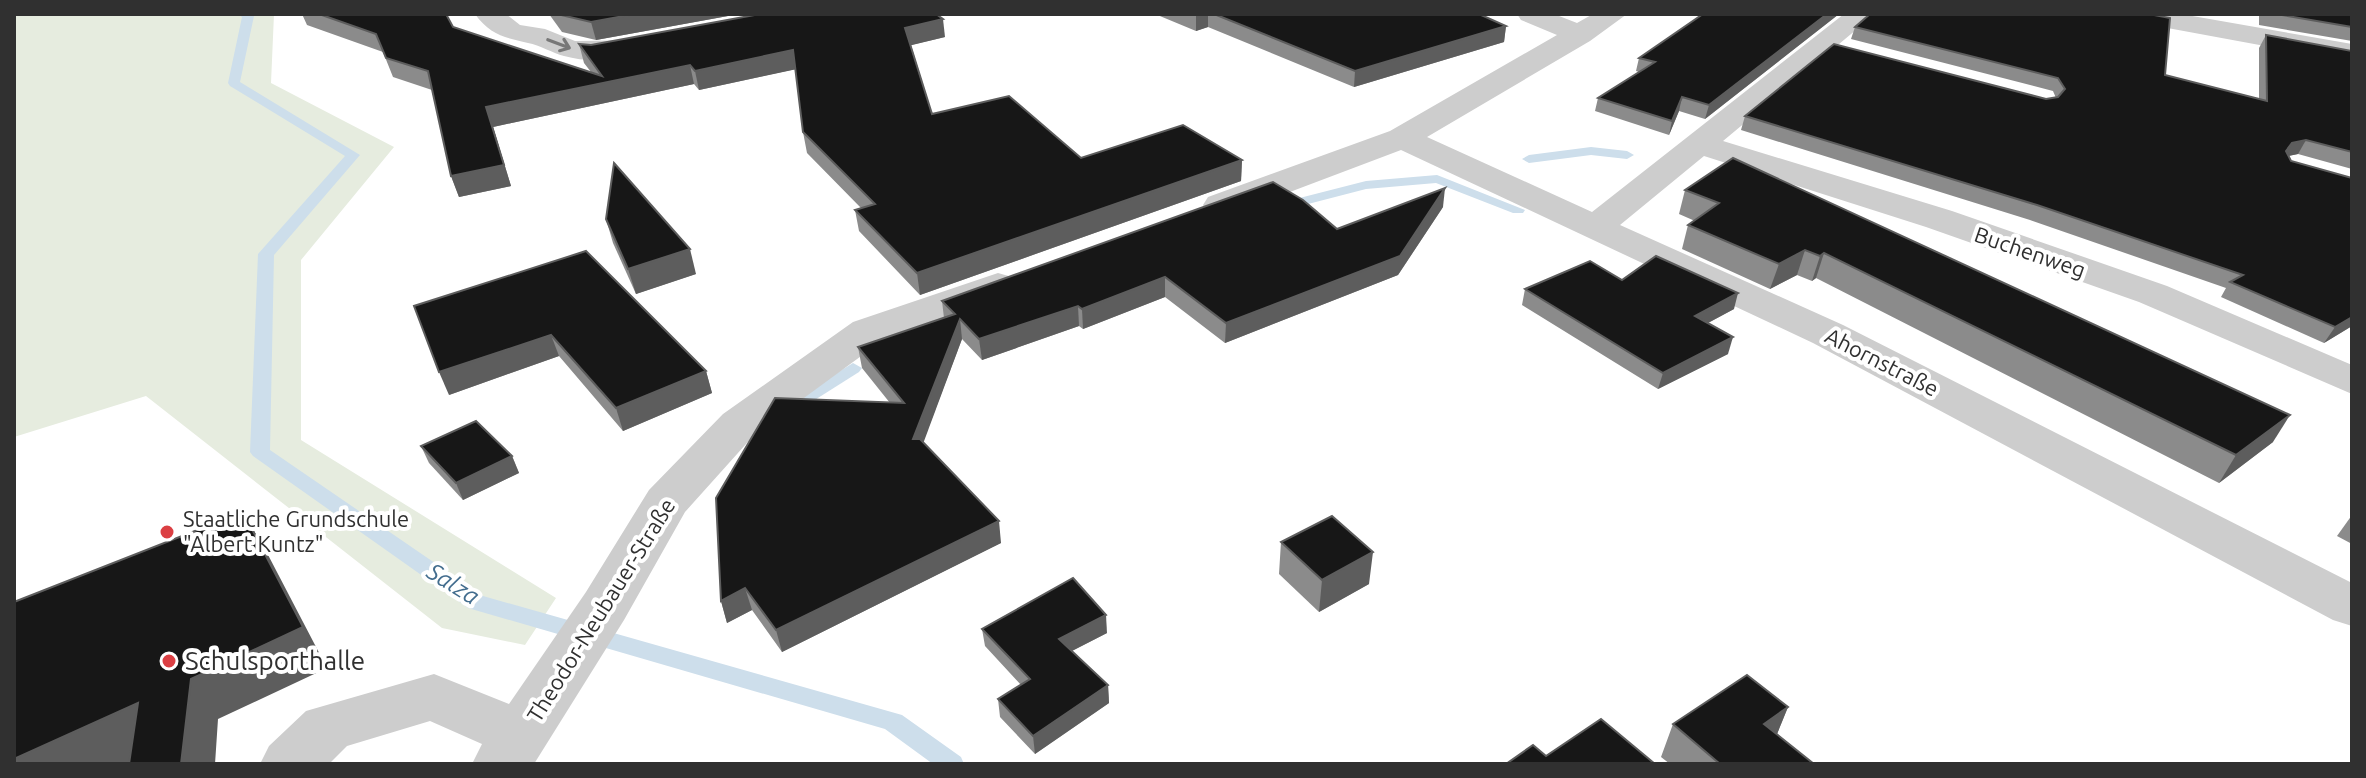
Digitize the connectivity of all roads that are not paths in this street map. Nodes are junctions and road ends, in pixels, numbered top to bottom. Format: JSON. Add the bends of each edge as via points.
{"nodes":[{"id":1,"x":489,"y":14,"type":"edge"},
{"id":2,"x":1531,"y":14,"type":"edge"},
{"id":3,"x":1613,"y":14,"type":"edge"},
{"id":4,"x":1861,"y":14,"type":"edge"},
{"id":5,"x":2135,"y":14,"type":"edge"},
{"id":6,"x":1580,"y":35,"type":"junction"},
{"id":7,"x":666,"y":41,"type":"edge"},
{"id":8,"x":1825,"y":44,"type":"junction"},
{"id":9,"x":1856,"y":52,"type":"edge"},
{"id":10,"x":2352,"y":53,"type":"edge"},
{"id":11,"x":1402,"y":138,"type":"junction"},
{"id":12,"x":1700,"y":144,"type":"junction"},
{"id":13,"x":1184,"y":219,"type":"edge"},
{"id":14,"x":1595,"y":227,"type":"junction"},
{"id":15,"x":1033,"y":272,"type":"edge"},
{"id":16,"x":2352,"y":381,"type":"edge"},
{"id":17,"x":2352,"y":606,"type":"edge"},
{"id":18,"x":512,"y":750,"type":"edge"},
{"id":19,"x":290,"y":764,"type":"edge"}],
"edges":[{"from":1,"to":7,"type":"street","one_way":true,"via":[[512,33],[535,35],[570,49],[596,52]]},
{"from":2,"to":6,"type":"street"},
{"from":3,"to":6,"type":"street"},
{"from":4,"to":8,"type":"street"},
{"from":5,"to":10,"type":"street"},
{"from":6,"to":11,"type":"street"},
{"from":8,"to":9,"type":"street"},
{"from":8,"to":12,"type":"street"},
{"from":11,"to":13,"type":"street"},
{"from":11,"to":14,"type":"street","name":"Ahornstraße"},
{"from":12,"to":14,"type":"street"},
{"from":12,"to":16,"type":"street","name":"Buchenweg","via":[[2153,294]]},
{"from":14,"to":17,"type":"street","name":"Ahornstraße","via":[[1828,334]]},
{"from":15,"to":18,"type":"street","name":"Theodor-Neubauer-Straße","via":[[868,331],[739,424],[666,502]]},
{"from":18,"to":19,"type":"street","name":"Theodor-Neubauer-Straße","via":[[434,697],[327,728]]}]}
